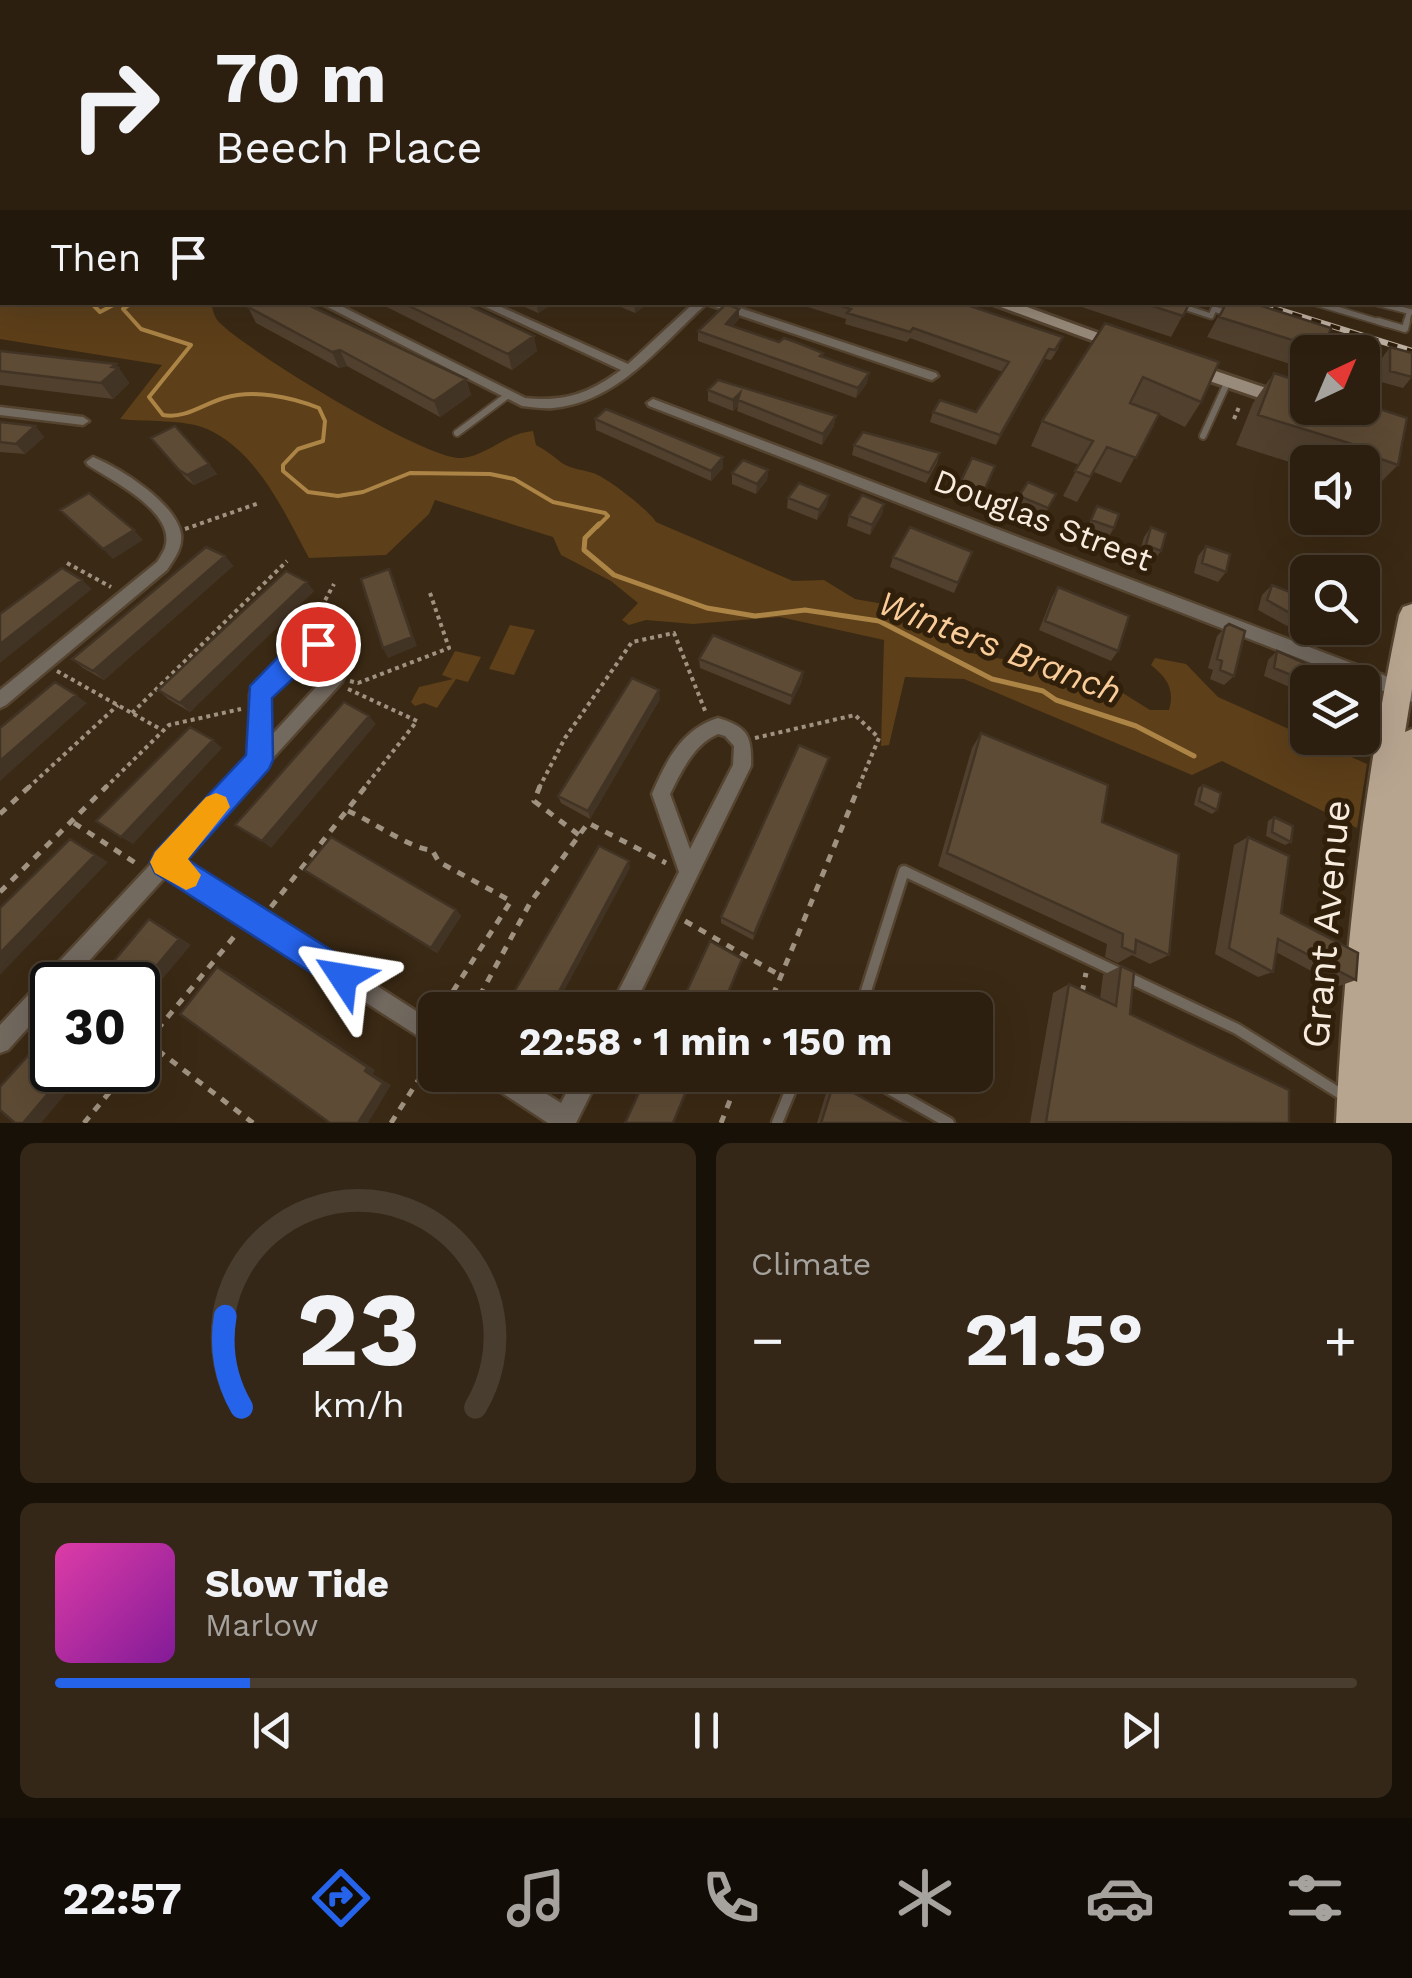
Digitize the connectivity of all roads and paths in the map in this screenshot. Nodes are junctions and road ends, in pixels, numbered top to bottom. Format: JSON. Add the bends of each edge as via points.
{"nodes":[{"id":1,"x":329,"y":305,"type":"edge"},
{"id":2,"x":487,"y":305,"type":"edge"},
{"id":3,"x":699,"y":305,"type":"edge"},
{"id":4,"x":719,"y":305,"type":"edge"},
{"id":5,"x":1005,"y":305,"type":"edge"},
{"id":6,"x":1178,"y":305,"type":"edge"},
{"id":7,"x":1324,"y":305,"type":"edge"},
{"id":8,"x":1384,"y":305,"type":"edge"},
{"id":9,"x":1410,"y":312,"type":"edge"},
{"id":10,"x":1233,"y":315,"type":"edge"},
{"id":11,"x":629,"y":370,"type":"junction"},
{"id":12,"x":932,"y":376,"type":"dead end"},
{"id":13,"x":1228,"y":382,"type":"junction"},
{"id":14,"x":508,"y":394,"type":"junction"},
{"id":15,"x":652,"y":403,"type":"dead end"},
{"id":16,"x":1290,"y":403,"type":"edge"},
{"id":17,"x":1238,"y":406,"type":"dead end"},
{"id":18,"x":0,"y":411,"type":"edge"},
{"id":19,"x":1234,"y":418,"type":"dead end"},
{"id":20,"x":83,"y":421,"type":"dead end"},
{"id":21,"x":457,"y":433,"type":"dead end"},
{"id":22,"x":1204,"y":436,"type":"dead end"},
{"id":23,"x":93,"y":462,"type":"dead end"},
{"id":24,"x":259,"y":503,"type":"dead end"},
{"id":25,"x":176,"y":532,"type":"junction"},
{"id":26,"x":287,"y":561,"type":"dead end"},
{"id":27,"x":67,"y":563,"type":"dead end"},
{"id":28,"x":334,"y":584,"type":"dead end"},
{"id":29,"x":430,"y":593,"type":"dead end"},
{"id":30,"x":127,"y":596,"type":"junction"},
{"id":31,"x":1412,"y":615,"type":"edge"},
{"id":32,"x":315,"y":644,"type":"junction"},
{"id":33,"x":44,"y":664,"type":"junction"},
{"id":34,"x":334,"y":679,"type":"junction"},
{"id":35,"x":1404,"y":691,"type":"edge"},
{"id":36,"x":0,"y":700,"type":"edge"},
{"id":37,"x":118,"y":705,"type":"junction"},
{"id":38,"x":256,"y":705,"type":"junction"},
{"id":39,"x":132,"y":713,"type":"junction"},
{"id":40,"x":711,"y":726,"type":"junction"},
{"id":41,"x":163,"y":730,"type":"junction"},
{"id":42,"x":742,"y":742,"type":"junction"},
{"id":43,"x":1412,"y":744,"type":"edge"},
{"id":44,"x":260,"y":760,"type":"junction"},
{"id":45,"x":1398,"y":801,"type":"edge"},
{"id":46,"x":348,"y":811,"type":"junction"},
{"id":47,"x":0,"y":814,"type":"edge"},
{"id":48,"x":73,"y":822,"type":"junction"},
{"id":49,"x":579,"y":835,"type":"junction"},
{"id":50,"x":160,"y":869,"type":"junction"},
{"id":51,"x":689,"y":874,"type":"junction"},
{"id":52,"x":0,"y":892,"type":"edge"},
{"id":53,"x":670,"y":912,"type":"junction"},
{"id":54,"x":254,"y":920,"type":"junction"},
{"id":55,"x":1088,"y":958,"type":"junction"},
{"id":56,"x":781,"y":976,"type":"junction"},
{"id":57,"x":453,"y":992,"type":"edge"},
{"id":58,"x":481,"y":992,"type":"edge"},
{"id":59,"x":629,"y":992,"type":"edge"},
{"id":60,"x":774,"y":992,"type":"edge"},
{"id":61,"x":866,"y":992,"type":"edge"},
{"id":62,"x":1082,"y":998,"type":"edge"},
{"id":63,"x":418,"y":1025,"type":"edge"},
{"id":64,"x":160,"y":1027,"type":"edge"},
{"id":65,"x":0,"y":1042,"type":"edge"},
{"id":66,"x":160,"y":1052,"type":"edge"},
{"id":67,"x":418,"y":1081,"type":"edge"},
{"id":68,"x":110,"y":1092,"type":"edge"},
{"id":69,"x":520,"y":1092,"type":"edge"},
{"id":70,"x":579,"y":1092,"type":"edge"},
{"id":71,"x":733,"y":1092,"type":"edge"},
{"id":72,"x":789,"y":1092,"type":"edge"},
{"id":73,"x":894,"y":1092,"type":"edge"},
{"id":74,"x":1374,"y":1118,"type":"edge"},
{"id":75,"x":564,"y":1122,"type":"edge"},
{"id":76,"x":84,"y":1123,"type":"edge"},
{"id":77,"x":253,"y":1123,"type":"edge"},
{"id":78,"x":391,"y":1123,"type":"edge"},
{"id":79,"x":721,"y":1123,"type":"edge"},
{"id":80,"x":777,"y":1123,"type":"edge"},
{"id":81,"x":949,"y":1123,"type":"edge"}],
"edges":[{"from":1,"to":14,"type":"street"},
{"from":2,"to":11,"type":"street"},
{"from":3,"to":11,"type":"street"},
{"from":4,"to":12,"type":"street"},
{"from":5,"to":13,"type":"street"},
{"from":6,"to":10,"type":"lane"},
{"from":7,"to":9,"type":"lane","via":[[1405,330]]},
{"from":8,"to":9,"type":"lane"},
{"from":11,"to":14,"type":"street","via":[[563,402],[532,404]]},
{"from":13,"to":16,"type":"street"},
{"from":13,"to":22,"type":"lane"},
{"from":14,"to":21,"type":"lane"},
{"from":15,"to":35,"type":"street","name":"Douglas Street"},
{"from":17,"to":19,"type":"path"},
{"from":18,"to":20,"type":"street"},
{"from":23,"to":25,"type":"street","via":[[160,509]]},
{"from":24,"to":25,"type":"path"},
{"from":25,"to":30,"type":"street","via":[[167,560]]},
{"from":26,"to":39,"type":"path"},
{"from":27,"to":30,"type":"path"},
{"from":28,"to":32,"type":"path","via":[[317,615]]},
{"from":29,"to":34,"type":"path","via":[[449,648],[358,683]]},
{"from":30,"to":33,"type":"street"},
{"from":31,"to":35,"type":"main road","name":"Grant Avenue"},
{"from":32,"to":34,"type":"street","via":[[333,644],[342,652]]},
{"from":32,"to":38,"type":"street","via":[[274,678]]},
{"from":33,"to":36,"type":"street"},
{"from":33,"to":37,"type":"path"},
{"from":34,"to":44,"type":"street"},
{"from":34,"to":46,"type":"path","via":[[417,721]]},
{"from":35,"to":45,"type":"main road","name":"Grant Avenue"},
{"from":37,"to":39,"type":"path"},
{"from":37,"to":47,"type":"path"},
{"from":38,"to":41,"type":"path"},
{"from":38,"to":44,"type":"street"},
{"from":39,"to":41,"type":"path"},
{"from":40,"to":42,"type":"street","via":[[726,728]]},
{"from":40,"to":49,"type":"path","via":[[674,634],[632,642],[571,722],[534,801]]},
{"from":40,"to":51,"type":"street","via":[[690,740],[661,794]]},
{"from":41,"to":48,"type":"path"},
{"from":42,"to":51,"type":"street","via":[[742,766]]},
{"from":42,"to":56,"type":"path","via":[[856,715],[879,738]]},
{"from":43,"to":45,"type":"main road","name":"Grant Avenue"},
{"from":44,"to":50,"type":"street"},
{"from":45,"to":74,"type":"main road","name":"Grant Avenue"},
{"from":46,"to":54,"type":"path"},
{"from":46,"to":57,"type":"path","via":[[418,850],[432,850],[439,862],[510,901]]},
{"from":48,"to":50,"type":"path"},
{"from":48,"to":52,"type":"path"},
{"from":49,"to":51,"type":"path","via":[[590,822]]},
{"from":49,"to":58,"type":"path","via":[[500,951]]},
{"from":50,"to":54,"type":"street"},
{"from":50,"to":65,"type":"street"},
{"from":51,"to":53,"type":"street"},
{"from":53,"to":56,"type":"path"},
{"from":53,"to":59,"type":"street"},
{"from":54,"to":63,"type":"street"},
{"from":54,"to":64,"type":"path"},
{"from":55,"to":61,"type":"lane","via":[[904,871]]},
{"from":55,"to":62,"type":"path"},
{"from":55,"to":74,"type":"lane","via":[[1238,1029]]},
{"from":56,"to":60,"type":"path"},
{"from":66,"to":77,"type":"path"},
{"from":67,"to":78,"type":"path"},
{"from":68,"to":76,"type":"path"},
{"from":69,"to":75,"type":"street"},
{"from":70,"to":75,"type":"street"},
{"from":71,"to":79,"type":"path"},
{"from":72,"to":80,"type":"lane"},
{"from":73,"to":81,"type":"lane"}]}
